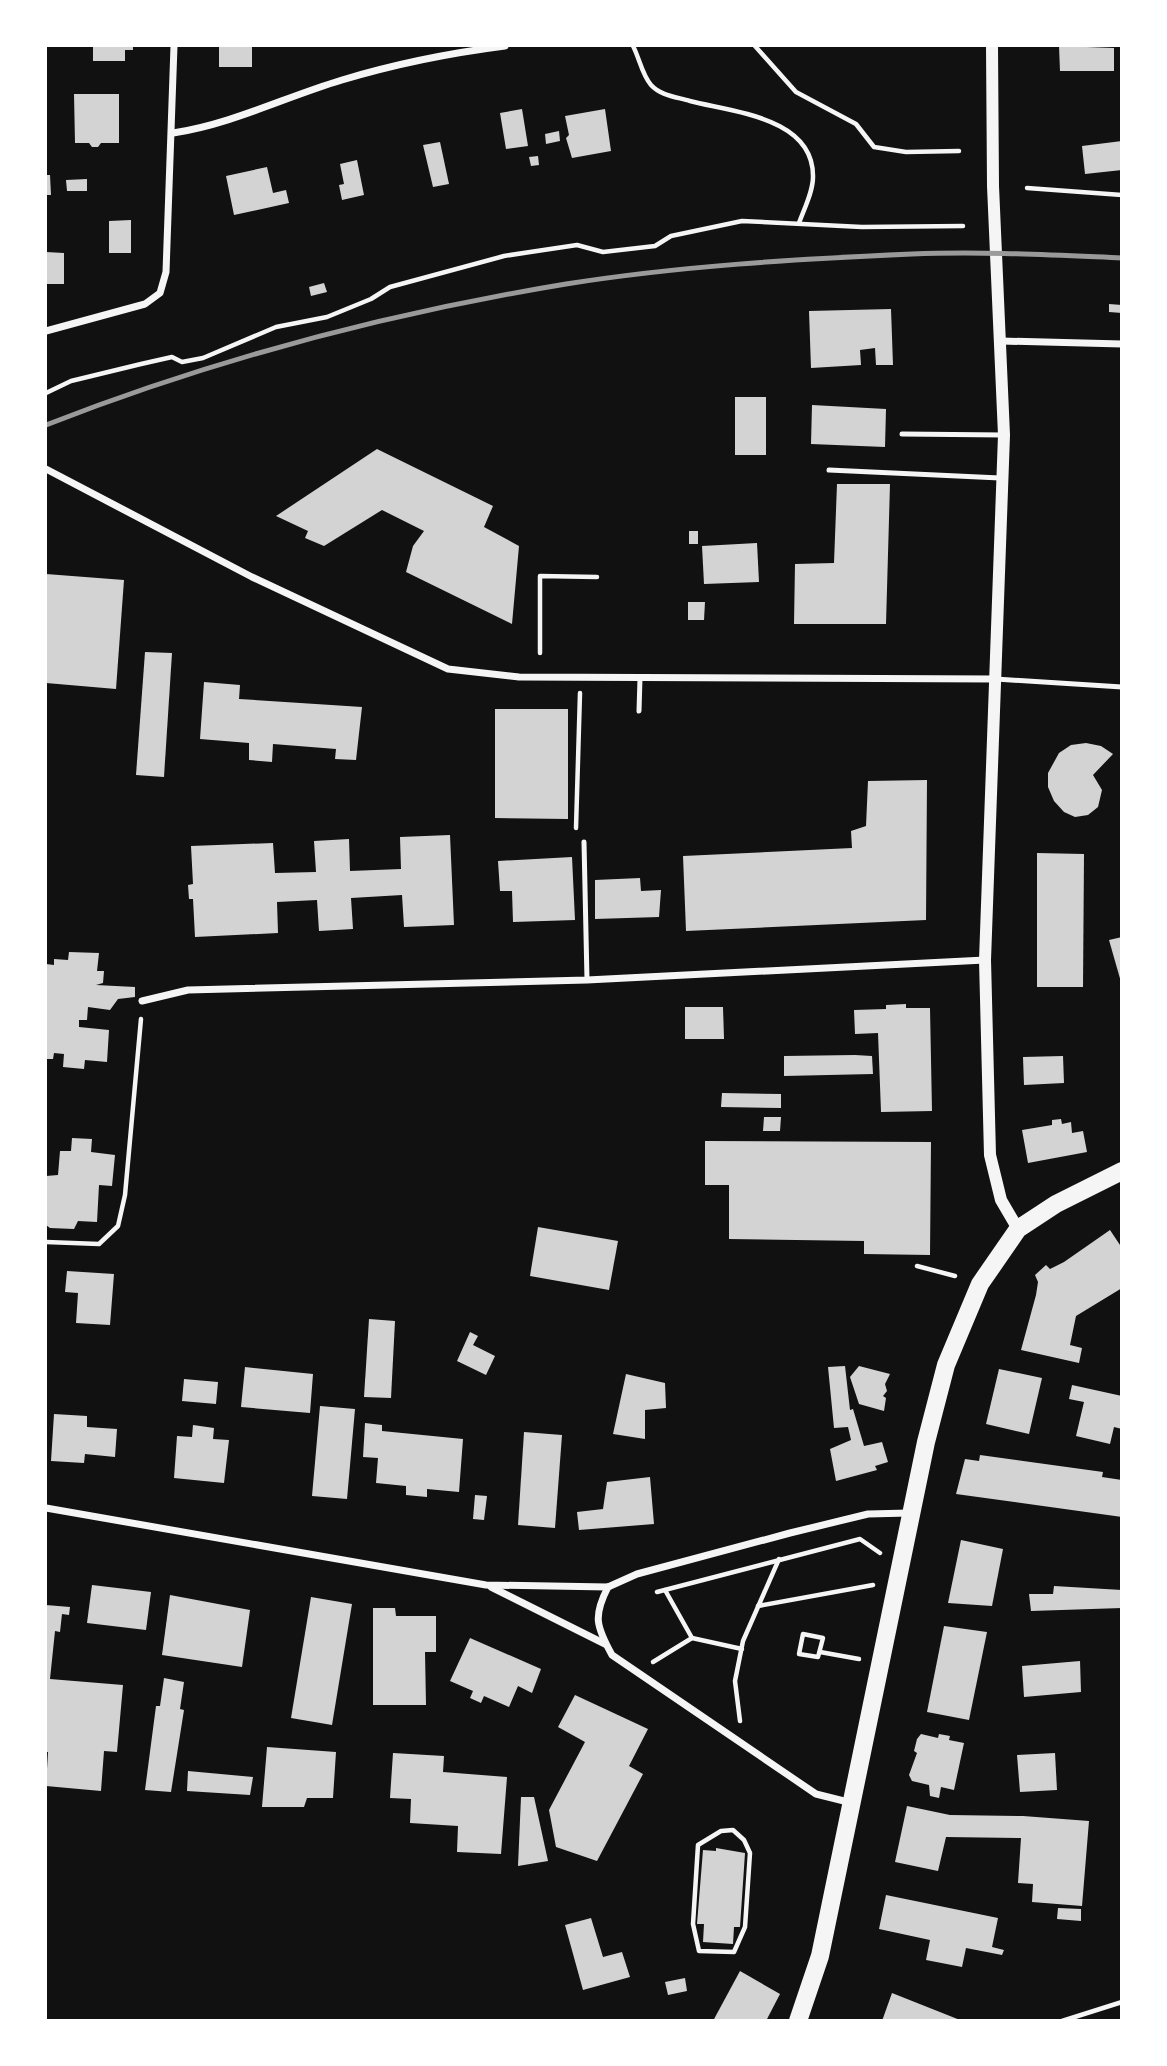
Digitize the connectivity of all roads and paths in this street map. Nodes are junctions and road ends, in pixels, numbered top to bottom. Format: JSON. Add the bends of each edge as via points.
{"nodes":[{"id":1,"x":174,"y":46,"type":"edge"},
{"id":2,"x":505,"y":46,"type":"edge"},
{"id":3,"x":633,"y":46,"type":"edge"},
{"id":4,"x":755,"y":46,"type":"edge"},
{"id":5,"x":992,"y":46,"type":"edge"},
{"id":6,"x":173,"y":133,"type":"junction"},
{"id":7,"x":959,"y":150,"type":"dead end"},
{"id":8,"x":1027,"y":188,"type":"dead end"},
{"id":9,"x":1122,"y":195,"type":"edge"},
{"id":10,"x":799,"y":223,"type":"junction"},
{"id":11,"x":963,"y":226,"type":"dead end"},
{"id":12,"x":46,"y":331,"type":"edge"},
{"id":13,"x":1000,"y":341,"type":"junction"},
{"id":14,"x":1122,"y":344,"type":"edge"},
{"id":15,"x":46,"y":393,"type":"edge"},
{"id":16,"x":902,"y":434,"type":"dead end"},
{"id":17,"x":1003,"y":435,"type":"junction"},
{"id":18,"x":46,"y":469,"type":"edge"},
{"id":19,"x":828,"y":471,"type":"dead end"},
{"id":20,"x":1002,"y":478,"type":"junction"},
{"id":21,"x":597,"y":577,"type":"dead end"},
{"id":22,"x":540,"y":653,"type":"dead end"},
{"id":23,"x":580,"y":678,"type":"junction"},
{"id":24,"x":640,"y":678,"type":"junction"},
{"id":25,"x":996,"y":679,"type":"junction"},
{"id":26,"x":1122,"y":687,"type":"edge"},
{"id":27,"x":639,"y":711,"type":"dead end"},
{"id":28,"x":577,"y":818,"type":"dead end"},
{"id":29,"x":584,"y":842,"type":"dead end"},
{"id":30,"x":985,"y":960,"type":"junction"},
{"id":31,"x":587,"y":980,"type":"junction"},
{"id":32,"x":142,"y":1000,"type":"joint"},
{"id":33,"x":1122,"y":1171,"type":"edge"},
{"id":34,"x":1018,"y":1229,"type":"junction"},
{"id":35,"x":46,"y":1242,"type":"edge"},
{"id":36,"x":917,"y":1266,"type":"dead end"},
{"id":37,"x":956,"y":1276,"type":"dead end"},
{"id":38,"x":46,"y":1508,"type":"edge"},
{"id":39,"x":912,"y":1513,"type":"junction"},
{"id":40,"x":790,"y":1533,"type":"junction"},
{"id":41,"x":881,"y":1553,"type":"dead end"},
{"id":42,"x":778,"y":1560,"type":"junction"},
{"id":43,"x":653,"y":1570,"type":"junction"},
{"id":44,"x":486,"y":1585,"type":"junction"},
{"id":45,"x":874,"y":1585,"type":"dead end"},
{"id":46,"x":608,"y":1587,"type":"junction"},
{"id":47,"x":665,"y":1590,"type":"junction"},
{"id":48,"x":657,"y":1592,"type":"dead end"},
{"id":49,"x":758,"y":1606,"type":"junction"},
{"id":50,"x":692,"y":1637,"type":"junction"},
{"id":51,"x":606,"y":1645,"type":"junction"},
{"id":52,"x":742,"y":1648,"type":"junction"},
{"id":53,"x":820,"y":1652,"type":"junction"},
{"id":54,"x":859,"y":1659,"type":"dead end"},
{"id":55,"x":638,"y":1673,"type":"junction"},
{"id":56,"x":708,"y":1719,"type":"junction"},
{"id":57,"x":853,"y":1804,"type":"junction"},
{"id":58,"x":750,"y":1853,"type":"joint"},
{"id":59,"x":1122,"y":2002,"type":"edge"},
{"id":60,"x":798,"y":2021,"type":"edge"},
{"id":61,"x":1062,"y":2021,"type":"edge"}],
"edges":[{"from":1,"to":6,"type":"street"},
{"from":2,"to":6,"type":"street","via":[[448,54],[342,80],[208,128]]},
{"from":3,"to":10,"type":"path","via":[[650,85],[663,94],[747,113],[791,132],[810,160],[813,175]]},
{"from":4,"to":7,"type":"path","via":[[796,92],[856,124],[874,146],[906,152]]},
{"from":5,"to":13,"type":"street"},
{"from":6,"to":12,"type":"street","via":[[166,272],[160,293],[145,304]]},
{"from":8,"to":9,"type":"path"},
{"from":10,"to":11,"type":"path"},
{"from":10,"to":15,"type":"path","via":[[742,221],[671,236],[655,246],[603,251],[577,245],[488,260],[390,287],[327,317],[275,327],[203,358],[182,362],[172,357],[71,381]]},
{"from":13,"to":14,"type":"street"},
{"from":13,"to":17,"type":"street"},
{"from":16,"to":17,"type":"lane"},
{"from":17,"to":20,"type":"street"},
{"from":18,"to":23,"type":"street","via":[[252,576],[448,669]]},
{"from":19,"to":20,"type":"lane"},
{"from":20,"to":25,"type":"street"},
{"from":21,"to":22,"type":"path","via":[[540,576]]},
{"from":23,"to":24,"type":"street"},
{"from":23,"to":28,"type":"path"},
{"from":24,"to":25,"type":"street"},
{"from":24,"to":27,"type":"lane"},
{"from":25,"to":26,"type":"lane"},
{"from":25,"to":30,"type":"street"},
{"from":29,"to":31,"type":"lane"},
{"from":30,"to":31,"type":"street"},
{"from":30,"to":34,"type":"street","via":[[990,1155],[1002,1200]]},
{"from":31,"to":32,"type":"street","via":[[188,990]]},
{"from":32,"to":35,"type":"path","via":[[125,1195],[118,1226],[99,1244]]},
{"from":33,"to":34,"type":"main road"},
{"from":34,"to":39,"type":"main road","via":[[980,1284],[946,1364]]},
{"from":36,"to":37,"type":"path"},
{"from":38,"to":44,"type":"street"},
{"from":39,"to":40,"type":"street","via":[[868,1514]]},
{"from":39,"to":57,"type":"main road"},
{"from":40,"to":42,"type":"path"},
{"from":40,"to":43,"type":"street"},
{"from":41,"to":42,"type":"path","via":[[860,1539]]},
{"from":42,"to":47,"type":"path"},
{"from":42,"to":49,"type":"path"},
{"from":43,"to":46,"type":"street"},
{"from":43,"to":47,"type":"path"},
{"from":44,"to":46,"type":"street"},
{"from":44,"to":51,"type":"street"},
{"from":45,"to":49,"type":"path"},
{"from":46,"to":51,"type":"street","via":[[596,1611]]},
{"from":47,"to":48,"type":"path"},
{"from":47,"to":50,"type":"path"},
{"from":49,"to":52,"type":"path"},
{"from":50,"to":52,"type":"path"},
{"from":50,"to":55,"type":"path"},
{"from":51,"to":55,"type":"street","via":[[612,1655]]},
{"from":52,"to":56,"type":"path","via":[[735,1682],[742,1721]]},
{"from":53,"to":53,"type":"path","via":[[823,1638],[803,1634],[799,1654],[818,1657]]},
{"from":53,"to":54,"type":"path"},
{"from":55,"to":56,"type":"street"},
{"from":56,"to":57,"type":"street","via":[[816,1794]]},
{"from":57,"to":60,"type":"main road","via":[[820,1956]]},
{"from":58,"to":58,"type":"path","via":[[733,1830],[721,1831],[698,1845],[693,1924],[699,1951],[734,1952],[745,1927]]},
{"from":59,"to":61,"type":"path"}]}
